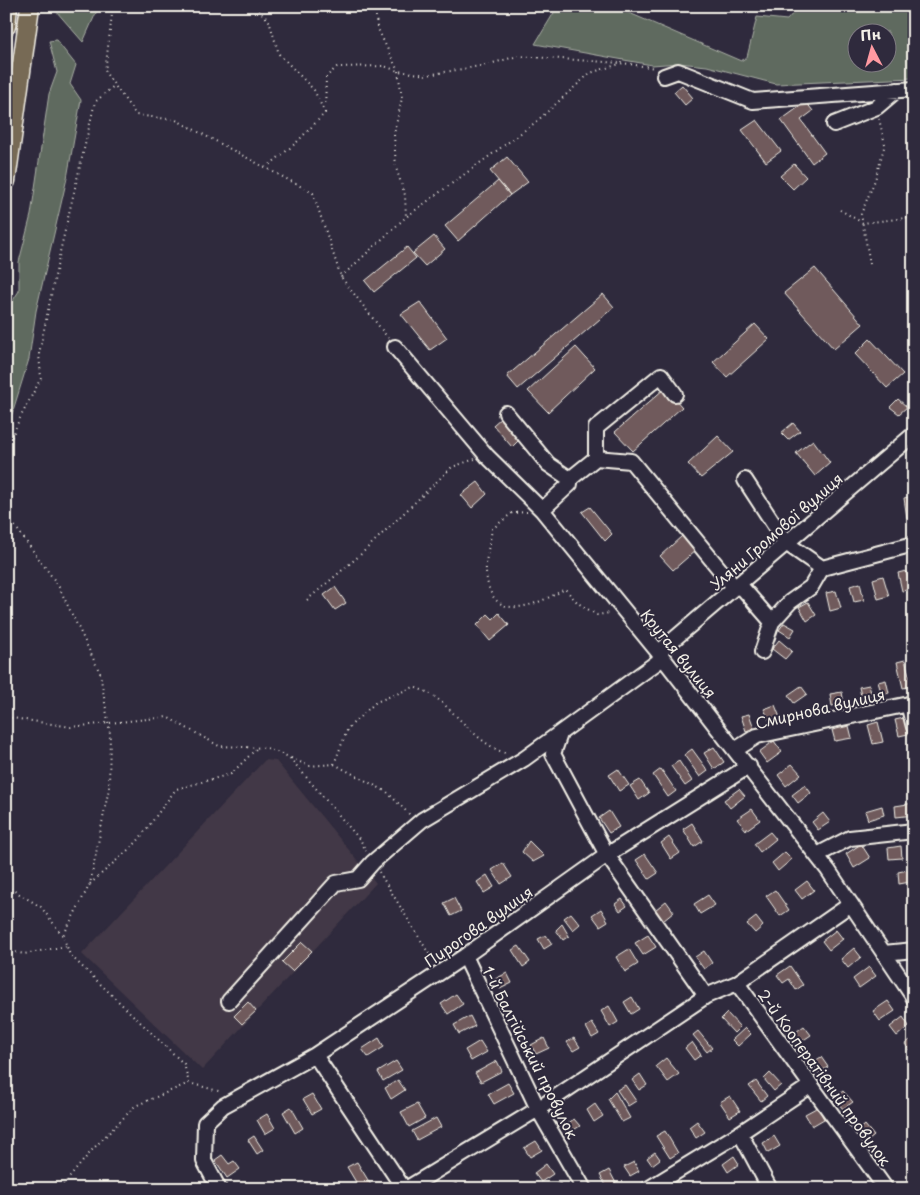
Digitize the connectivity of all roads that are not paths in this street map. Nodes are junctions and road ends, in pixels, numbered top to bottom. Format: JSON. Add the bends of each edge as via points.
{"nodes":[{"id":1,"x":8,"y":6,"type":"edge"},
{"id":2,"x":30,"y":6,"type":"edge"},
{"id":3,"x":6,"y":26,"type":"edge"},
{"id":4,"x":664,"y":76,"type":"dead end"},
{"id":5,"x":914,"y":89,"type":"edge"},
{"id":6,"x":897,"y":90,"type":"junction"},
{"id":7,"x":834,"y":124,"type":"dead end"},
{"id":8,"x":6,"y":181,"type":"edge"},
{"id":9,"x":395,"y":347,"type":"road end"},
{"id":10,"x":675,"y":394,"type":"dead end"},
{"id":11,"x":506,"y":413,"type":"dead end"},
{"id":12,"x":914,"y":434,"type":"edge"},
{"id":13,"x":596,"y":458,"type":"junction"},
{"id":14,"x":570,"y":479,"type":"junction"},
{"id":15,"x":745,"y":480,"type":"dead end"},
{"id":16,"x":542,"y":510,"type":"junction"},
{"id":17,"x":786,"y":543,"type":"junction"},
{"id":18,"x":914,"y":544,"type":"edge"},
{"id":19,"x":822,"y":568,"type":"junction"},
{"id":20,"x":737,"y":586,"type":"junction"},
{"id":21,"x":772,"y":622,"type":"junction"},
{"id":22,"x":762,"y":652,"type":"dead end"},
{"id":23,"x":661,"y":655,"type":"junction"},
{"id":24,"x":911,"y":704,"type":"edge"},
{"id":25,"x":914,"y":727,"type":"edge"},
{"id":26,"x":560,"y":734,"type":"junction"},
{"id":27,"x":735,"y":750,"type":"junction"},
{"id":28,"x":749,"y":766,"type":"junction"},
{"id":29,"x":914,"y":831,"type":"edge"},
{"id":30,"x":607,"y":855,"type":"junction"},
{"id":31,"x":817,"y":856,"type":"junction"},
{"id":32,"x":851,"y":904,"type":"junction"},
{"id":33,"x":914,"y":950,"type":"edge"},
{"id":34,"x":884,"y":953,"type":"junction"},
{"id":35,"x":465,"y":956,"type":"junction"},
{"id":36,"x":737,"y":983,"type":"junction"},
{"id":37,"x":706,"y":996,"type":"junction"},
{"id":38,"x":914,"y":998,"type":"edge"},
{"id":39,"x":229,"y":1001,"type":"dead end"},
{"id":40,"x":315,"y":1055,"type":"junction"},
{"id":41,"x":810,"y":1086,"type":"junction"},
{"id":42,"x":538,"y":1110,"type":"junction"},
{"id":43,"x":740,"y":1133,"type":"junction"},
{"id":44,"x":220,"y":1189,"type":"edge"},
{"id":45,"x":405,"y":1189,"type":"edge"},
{"id":46,"x":584,"y":1189,"type":"edge"},
{"id":47,"x":648,"y":1189,"type":"edge"},
{"id":48,"x":770,"y":1189,"type":"edge"},
{"id":49,"x":886,"y":1189,"type":"edge"}],
"edges":[{"from":1,"to":3,"type":"main road"},
{"from":2,"to":8,"type":"main road"},
{"from":4,"to":6,"type":"street","via":[[678,71],[752,101]]},
{"from":5,"to":6,"type":"street"},
{"from":6,"to":7,"type":"street","via":[[877,107]]},
{"from":9,"to":16,"type":"street","name":"Крутая вулиця","via":[[487,456]]},
{"from":10,"to":13,"type":"street","via":[[660,375],[596,428]]},
{"from":11,"to":14,"type":"street","via":[[548,464]]},
{"from":12,"to":17,"type":"street","name":"Уляни Громової вулиця"},
{"from":13,"to":14,"type":"street"},
{"from":13,"to":20,"type":"street","via":[[631,461]]},
{"from":14,"to":16,"type":"street","via":[[570,484]]},
{"from":15,"to":17,"type":"street"},
{"from":16,"to":23,"type":"street","name":"Крутая вулиця"},
{"from":17,"to":19,"type":"street"},
{"from":17,"to":20,"type":"street","name":"Уляни Громової вулиця"},
{"from":18,"to":19,"type":"street"},
{"from":19,"to":21,"type":"street","via":[[811,587],[790,602]]},
{"from":20,"to":21,"type":"street"},
{"from":20,"to":23,"type":"street","name":"Уляни Громової вулиця"},
{"from":21,"to":22,"type":"street"},
{"from":23,"to":26,"type":"street","name":"Уляни Громової вулиця"},
{"from":23,"to":27,"type":"street","name":"Крутая вулиця"},
{"from":24,"to":25,"type":"street"},
{"from":24,"to":27,"type":"street","name":"Смирнова вулиця","via":[[756,736]]},
{"from":26,"to":30,"type":"street","via":[[552,754]]},
{"from":26,"to":39,"type":"street","name":"Уляни Громової вулиця","via":[[422,820],[358,879],[336,883]]},
{"from":27,"to":28,"type":"street","name":"Крутая вулиця"},
{"from":28,"to":30,"type":"street","name":"Пирогова вулиця"},
{"from":28,"to":31,"type":"street","name":"Крутая вулиця"},
{"from":29,"to":31,"type":"street","via":[[850,838]]},
{"from":30,"to":35,"type":"street","name":"Пирогова вулиця"},
{"from":30,"to":37,"type":"street"},
{"from":31,"to":32,"type":"street","name":"Крутая вулиця"},
{"from":32,"to":34,"type":"street","name":"Крутая вулиця"},
{"from":32,"to":36,"type":"street"},
{"from":33,"to":34,"type":"street"},
{"from":34,"to":38,"type":"street","name":"Крутая вулиця"},
{"from":35,"to":40,"type":"street","name":"Пирогова вулиця"},
{"from":35,"to":42,"type":"street","name":"1-й Балтійський провулок"},
{"from":36,"to":37,"type":"street"},
{"from":36,"to":41,"type":"street","name":"2-й Коопєратівний провулок"},
{"from":37,"to":42,"type":"street"},
{"from":40,"to":44,"type":"street","name":"Пирогова вулиця","via":[[223,1106],[205,1123],[204,1161]]},
{"from":40,"to":45,"type":"street"},
{"from":41,"to":43,"type":"street"},
{"from":41,"to":49,"type":"street","name":"2-й Коопєратівний провулок"},
{"from":42,"to":45,"type":"street"},
{"from":42,"to":46,"type":"street","name":"1-й Балтійський провулок"},
{"from":43,"to":47,"type":"street"},
{"from":43,"to":48,"type":"street"}]}
